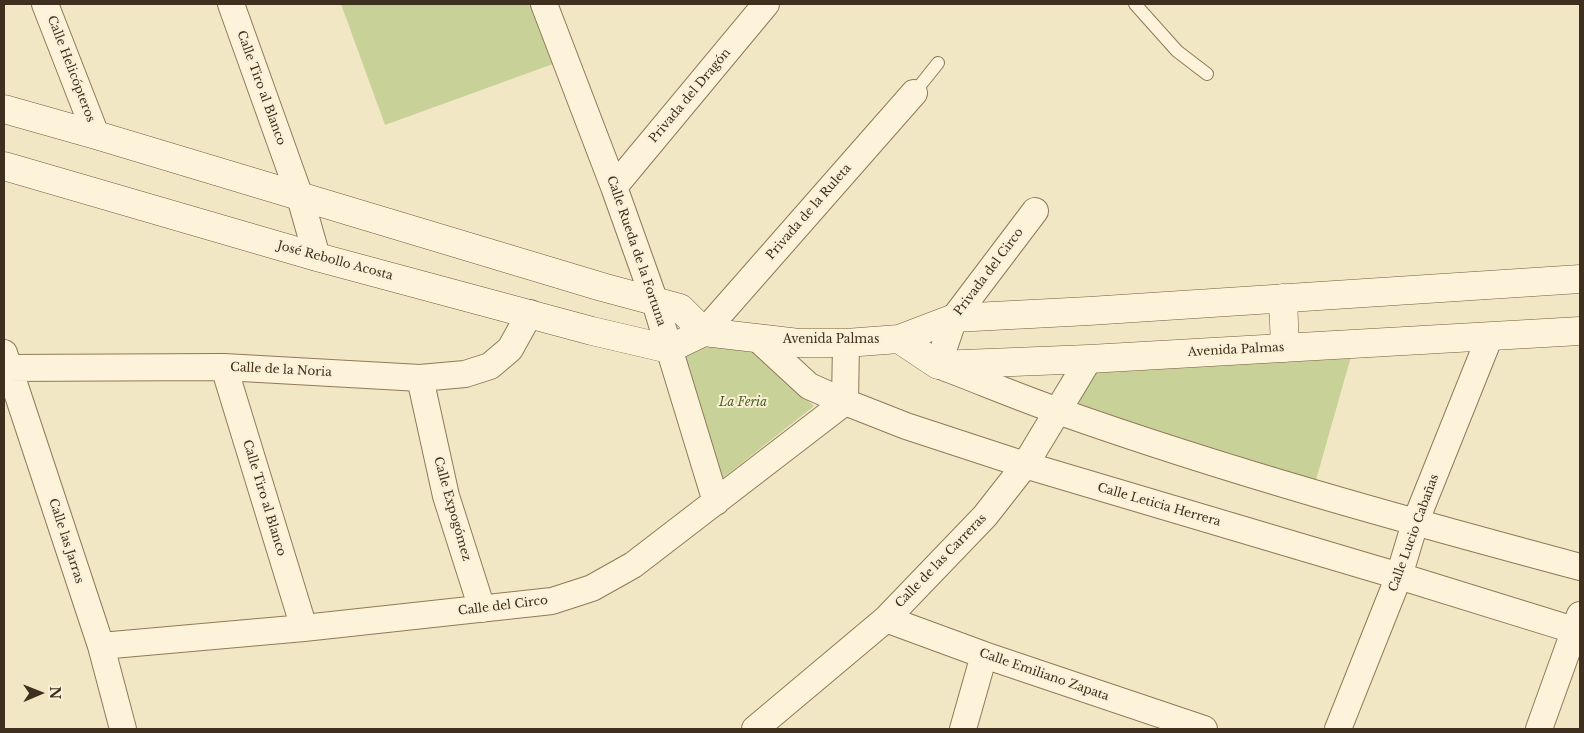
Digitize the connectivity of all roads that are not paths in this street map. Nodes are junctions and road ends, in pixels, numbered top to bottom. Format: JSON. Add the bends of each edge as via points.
{"nodes":[{"id":1,"x":45,"y":4,"type":"edge"},
{"id":2,"x":231,"y":4,"type":"edge"},
{"id":3,"x":544,"y":4,"type":"edge"},
{"id":4,"x":766,"y":4,"type":"edge"},
{"id":5,"x":1135,"y":4,"type":"edge"},
{"id":6,"x":938,"y":63,"type":"dead end"},
{"id":7,"x":1207,"y":74,"type":"dead end"},
{"id":8,"x":914,"y":93,"type":"joint"},
{"id":9,"x":4,"y":109,"type":"edge"},
{"id":10,"x":96,"y":135,"type":"junction"},
{"id":11,"x":4,"y":166,"type":"edge"},
{"id":12,"x":614,"y":187,"type":"junction"},
{"id":13,"x":300,"y":197,"type":"junction"},
{"id":14,"x":1034,"y":211,"type":"dead end"},
{"id":15,"x":317,"y":257,"type":"junction"},
{"id":16,"x":1580,"y":278,"type":"edge"},
{"id":17,"x":1283,"y":298,"type":"junction"},
{"id":18,"x":655,"y":302,"type":"junction"},
{"id":19,"x":530,"y":313,"type":"junction"},
{"id":20,"x":954,"y":318,"type":"junction"},
{"id":21,"x":1580,"y":331,"type":"edge"},
{"id":22,"x":704,"y":332,"type":"junction"},
{"id":23,"x":1490,"y":336,"type":"junction"},
{"id":24,"x":758,"y":339,"type":"junction"},
{"id":25,"x":899,"y":339,"type":"junction"},
{"id":26,"x":846,"y":343,"type":"junction"},
{"id":27,"x":1285,"y":348,"type":"junction"},
{"id":28,"x":669,"y":349,"type":"junction"},
{"id":29,"x":1089,"y":358,"type":"junction"},
{"id":30,"x":5,"y":363,"type":"edge"},
{"id":31,"x":938,"y":365,"type":"junction"},
{"id":32,"x":224,"y":367,"type":"junction"},
{"id":33,"x":420,"y":378,"type":"junction"},
{"id":34,"x":845,"y":402,"type":"junction"},
{"id":35,"x":1058,"y":411,"type":"junction"},
{"id":36,"x":1025,"y":465,"type":"junction"},
{"id":37,"x":716,"y":502,"type":"junction"},
{"id":38,"x":1416,"y":522,"type":"junction"},
{"id":39,"x":1580,"y":567,"type":"edge"},
{"id":40,"x":1400,"y":576,"type":"junction"},
{"id":41,"x":482,"y":609,"type":"junction"},
{"id":42,"x":886,"y":619,"type":"junction"},
{"id":43,"x":1579,"y":626,"type":"edge"},
{"id":44,"x":304,"y":628,"type":"junction"},
{"id":45,"x":101,"y":646,"type":"junction"},
{"id":46,"x":984,"y":655,"type":"junction"},
{"id":47,"x":1154,"y":721,"type":"edge"},
{"id":48,"x":758,"y":728,"type":"edge"},
{"id":49,"x":123,"y":729,"type":"edge"},
{"id":50,"x":963,"y":729,"type":"edge"},
{"id":51,"x":1204,"y":729,"type":"edge"},
{"id":52,"x":1338,"y":729,"type":"edge"},
{"id":53,"x":1539,"y":729,"type":"edge"}],
"edges":[{"from":1,"to":10,"type":"street","name":"Calle Helicópteros"},
{"from":2,"to":13,"type":"street","name":"Calle Tiro al Blanco"},
{"from":3,"to":12,"type":"street","name":"Calle Rueda de la Fortuna"},
{"from":4,"to":12,"type":"street","name":"Privada del Dragón"},
{"from":5,"to":7,"type":"lane","via":[[1177,51]]},
{"from":6,"to":8,"type":"lane"},
{"from":8,"to":22,"type":"street","name":"Privada de la Ruleta"},
{"from":9,"to":10,"type":"main road"},
{"from":10,"to":13,"type":"main road"},
{"from":11,"to":15,"type":"main road","name":"José Rebollo Acosta"},
{"from":12,"to":18,"type":"street","name":"Calle Rueda de la Fortuna"},
{"from":13,"to":15,"type":"street","name":"Calle Tiro al Blanco"},
{"from":13,"to":18,"type":"main road"},
{"from":14,"to":20,"type":"street","name":"Privada del Circo"},
{"from":15,"to":19,"type":"main road","name":"José Rebollo Acosta"},
{"from":16,"to":17,"type":"main road","name":"Avenida Palmas"},
{"from":17,"to":20,"type":"main road","name":"Avenida Palmas"},
{"from":17,"to":27,"type":"main road"},
{"from":18,"to":22,"type":"main road","via":[[680,308]]},
{"from":18,"to":28,"type":"street","name":"Calle Rueda de la Fortuna"},
{"from":19,"to":28,"type":"main road","name":"José Rebollo Acosta"},
{"from":19,"to":33,"type":"street","name":"Calle de la Noria","via":[[510,348],[490,366],[465,374]]},
{"from":20,"to":25,"type":"main road","name":"Avenida Palmas"},
{"from":20,"to":31,"type":"street","name":"Privada del Circo"},
{"from":21,"to":23,"type":"main road","name":"Avenida Palmas"},
{"from":22,"to":24,"type":"main road","name":"Avenida Palmas"},
{"from":22,"to":28,"type":"main road"},
{"from":23,"to":27,"type":"main road","name":"Avenida Palmas"},
{"from":23,"to":38,"type":"street","name":"Calle Lucio Cabañas"},
{"from":24,"to":26,"type":"main road","name":"Avenida Palmas"},
{"from":24,"to":34,"type":"street","name":"Calle Leticia Herrera","via":[[809,386]]},
{"from":25,"to":26,"type":"main road","name":"Avenida Palmas"},
{"from":25,"to":31,"type":"main road"},
{"from":26,"to":34,"type":"street"},
{"from":27,"to":29,"type":"main road","name":"Avenida Palmas"},
{"from":28,"to":37,"type":"street","name":"Calle Rueda de la Fortuna"},
{"from":29,"to":31,"type":"main road","name":"Avenida Palmas"},
{"from":29,"to":35,"type":"street","name":"Calle de las Carreras"},
{"from":30,"to":32,"type":"street","name":"Calle de la Noria"},
{"from":30,"to":45,"type":"street","name":"Calle las Jarras"},
{"from":31,"to":35,"type":"street"},
{"from":32,"to":33,"type":"street","name":"Calle de la Noria"},
{"from":32,"to":44,"type":"street","name":"Calle Tiro al Blanco"},
{"from":33,"to":41,"type":"street","name":"Calle Expogómez","via":[[446,496]]},
{"from":34,"to":36,"type":"street","name":"Calle Leticia Herrera","via":[[906,426]]},
{"from":34,"to":37,"type":"street","name":"Calle del Circo"},
{"from":35,"to":36,"type":"street","name":"Calle de las Carreras"},
{"from":35,"to":38,"type":"street","via":[[1223,466]]},
{"from":36,"to":40,"type":"street","name":"Calle Leticia Herrera"},
{"from":36,"to":42,"type":"street","name":"Calle de las Carreras","via":[[985,516]]},
{"from":37,"to":41,"type":"street","name":"Calle del Circo","via":[[633,565],[592,588],[552,601]]},
{"from":38,"to":39,"type":"street"},
{"from":38,"to":40,"type":"street","name":"Calle Lucio Cabañas"},
{"from":40,"to":43,"type":"street","name":"Calle Leticia Herrera"},
{"from":40,"to":52,"type":"street","name":"Calle Lucio Cabañas"},
{"from":41,"to":44,"type":"street","name":"Calle del Circo"},
{"from":42,"to":46,"type":"street","name":"Calle Emiliano Zapata"},
{"from":42,"to":48,"type":"street","name":"Calle de las Carreras"},
{"from":43,"to":53,"type":"street"},
{"from":44,"to":45,"type":"street","name":"Calle del Circo"},
{"from":45,"to":49,"type":"street","name":"Calle las Jarras"},
{"from":46,"to":47,"type":"street","name":"Calle Emiliano Zapata"},
{"from":46,"to":50,"type":"street"},
{"from":47,"to":51,"type":"street","name":"Calle Emiliano Zapata"}]}
